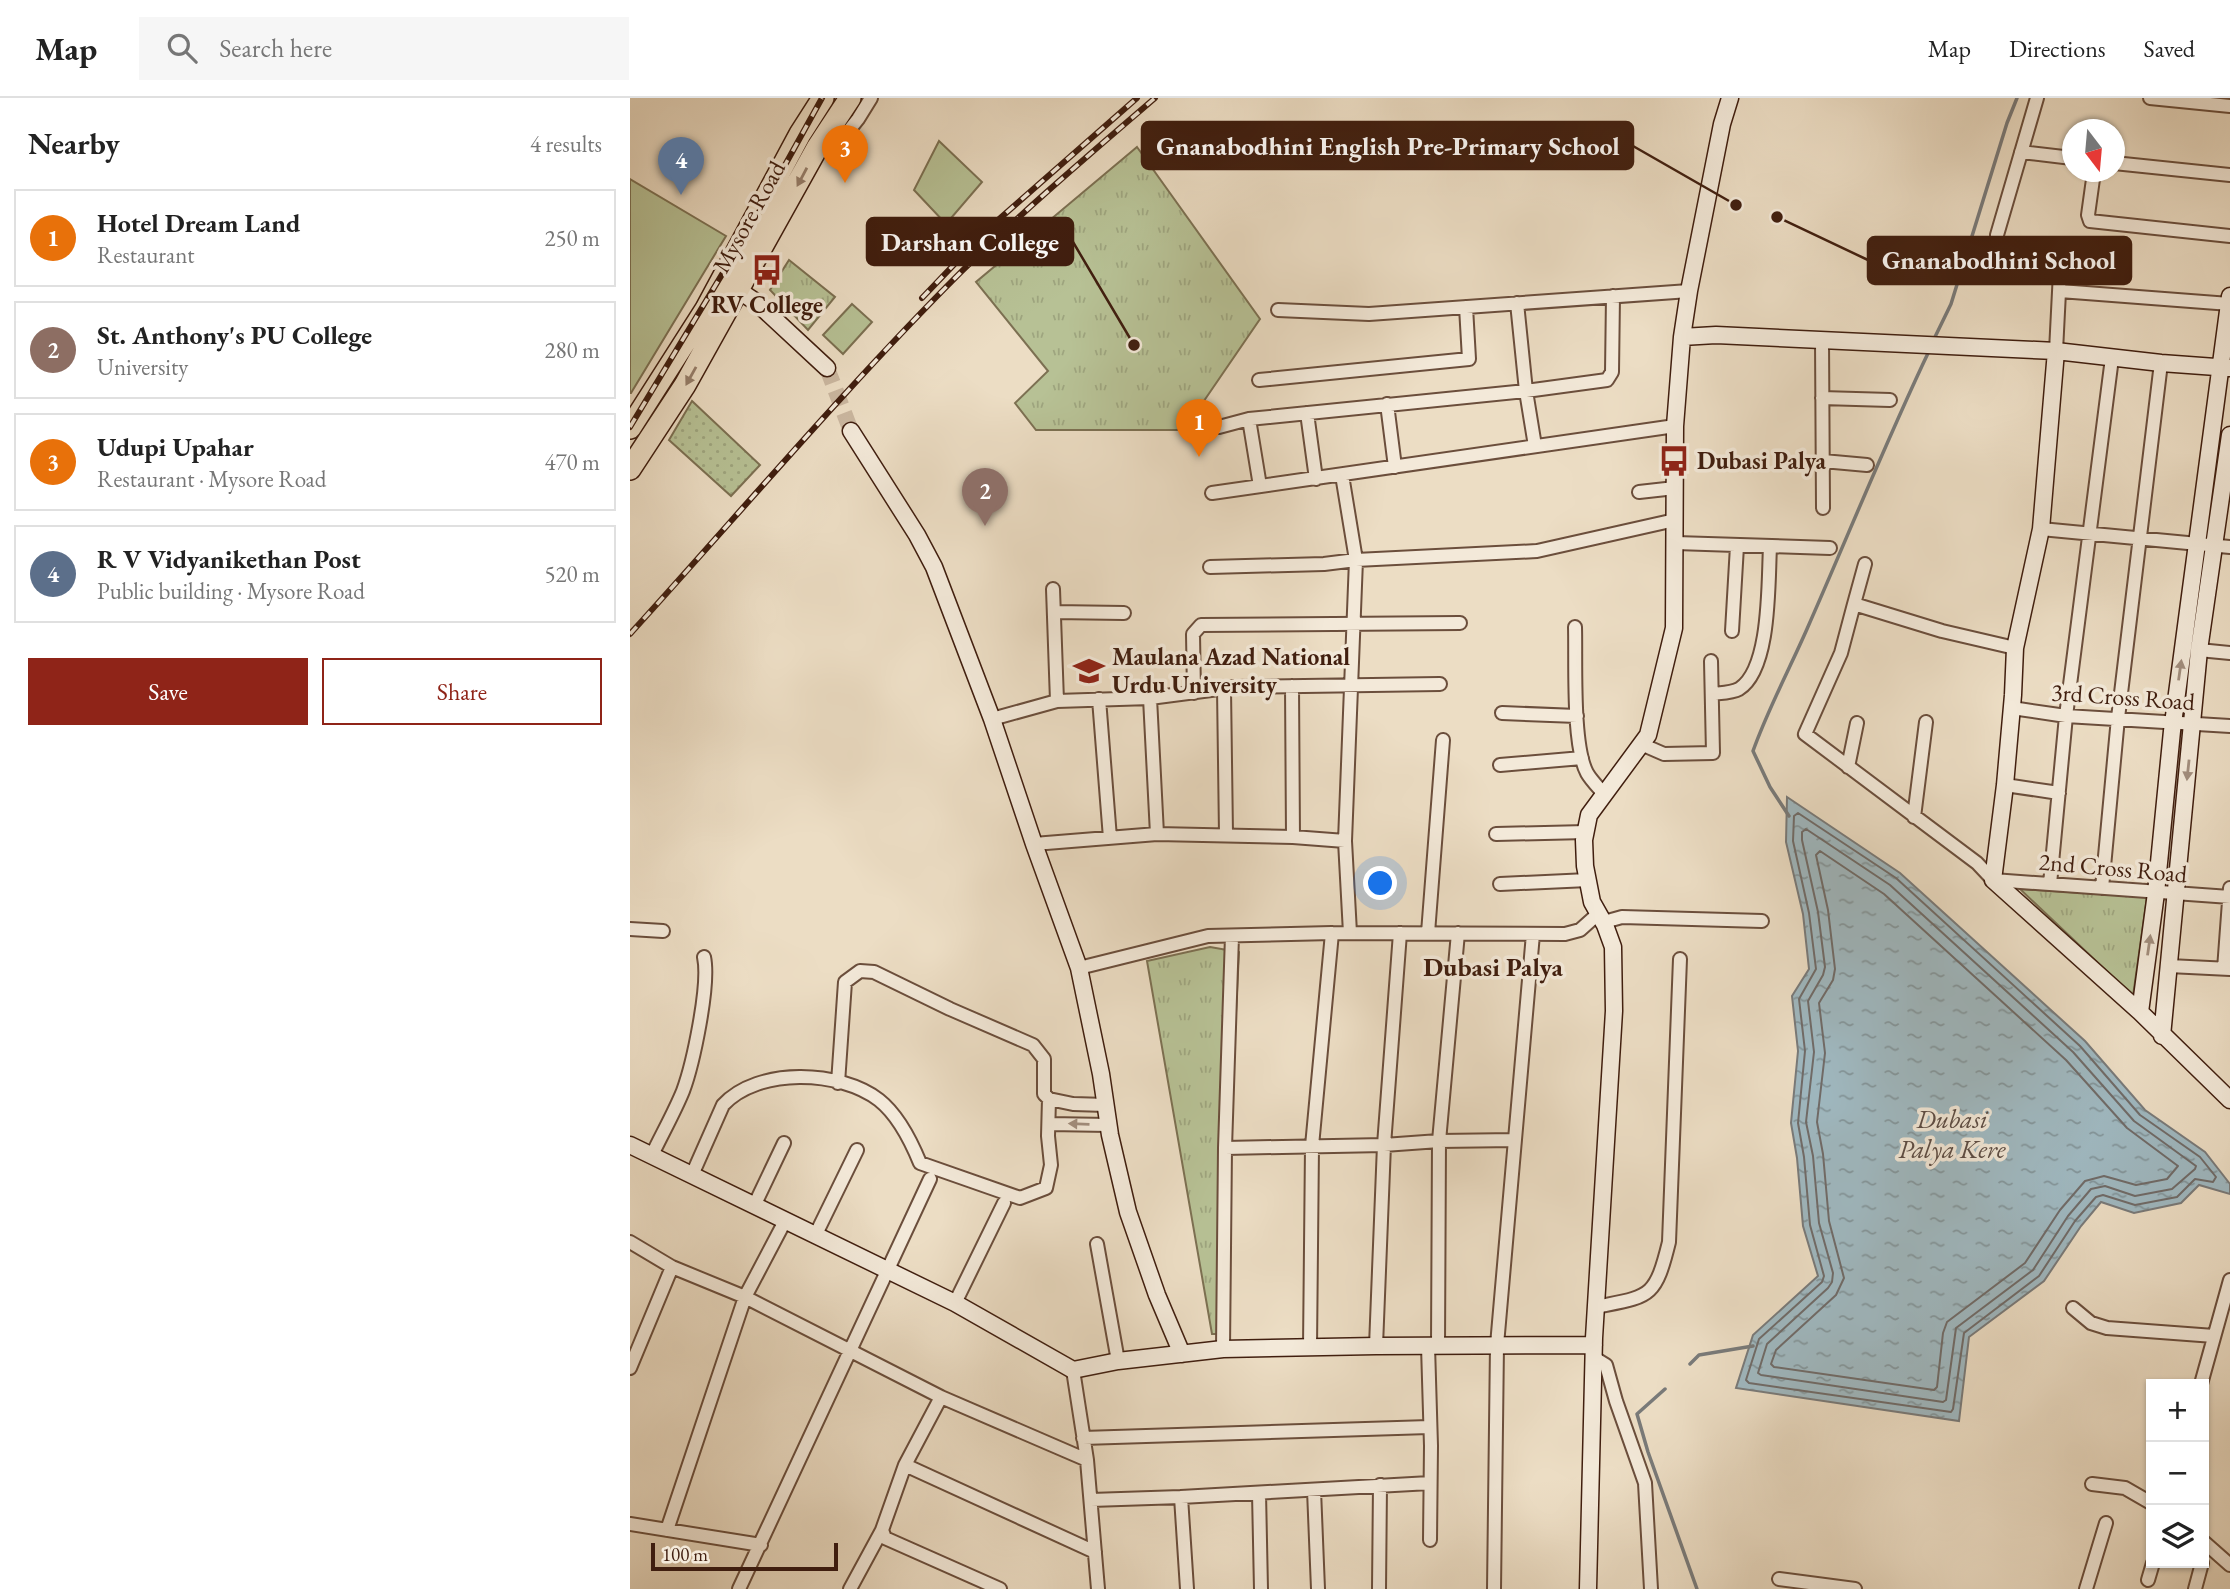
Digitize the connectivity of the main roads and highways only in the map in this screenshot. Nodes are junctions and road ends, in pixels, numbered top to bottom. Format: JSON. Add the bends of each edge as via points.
{"nodes":[{"id":1,"x":822,"y":98,"type":"edge"},
{"id":2,"x":850,"y":98,"type":"edge"},
{"id":3,"x":630,"y":428,"type":"edge"},
{"id":4,"x":630,"y":469,"type":"edge"}],
"edges":[{"from":1,"to":3,"type":"highway","name":"Mysore Road","via":[[706,309]]},
{"from":2,"to":4,"type":"highway","name":"Mysore Road","one_way":true,"via":[[685,385]]}]}
